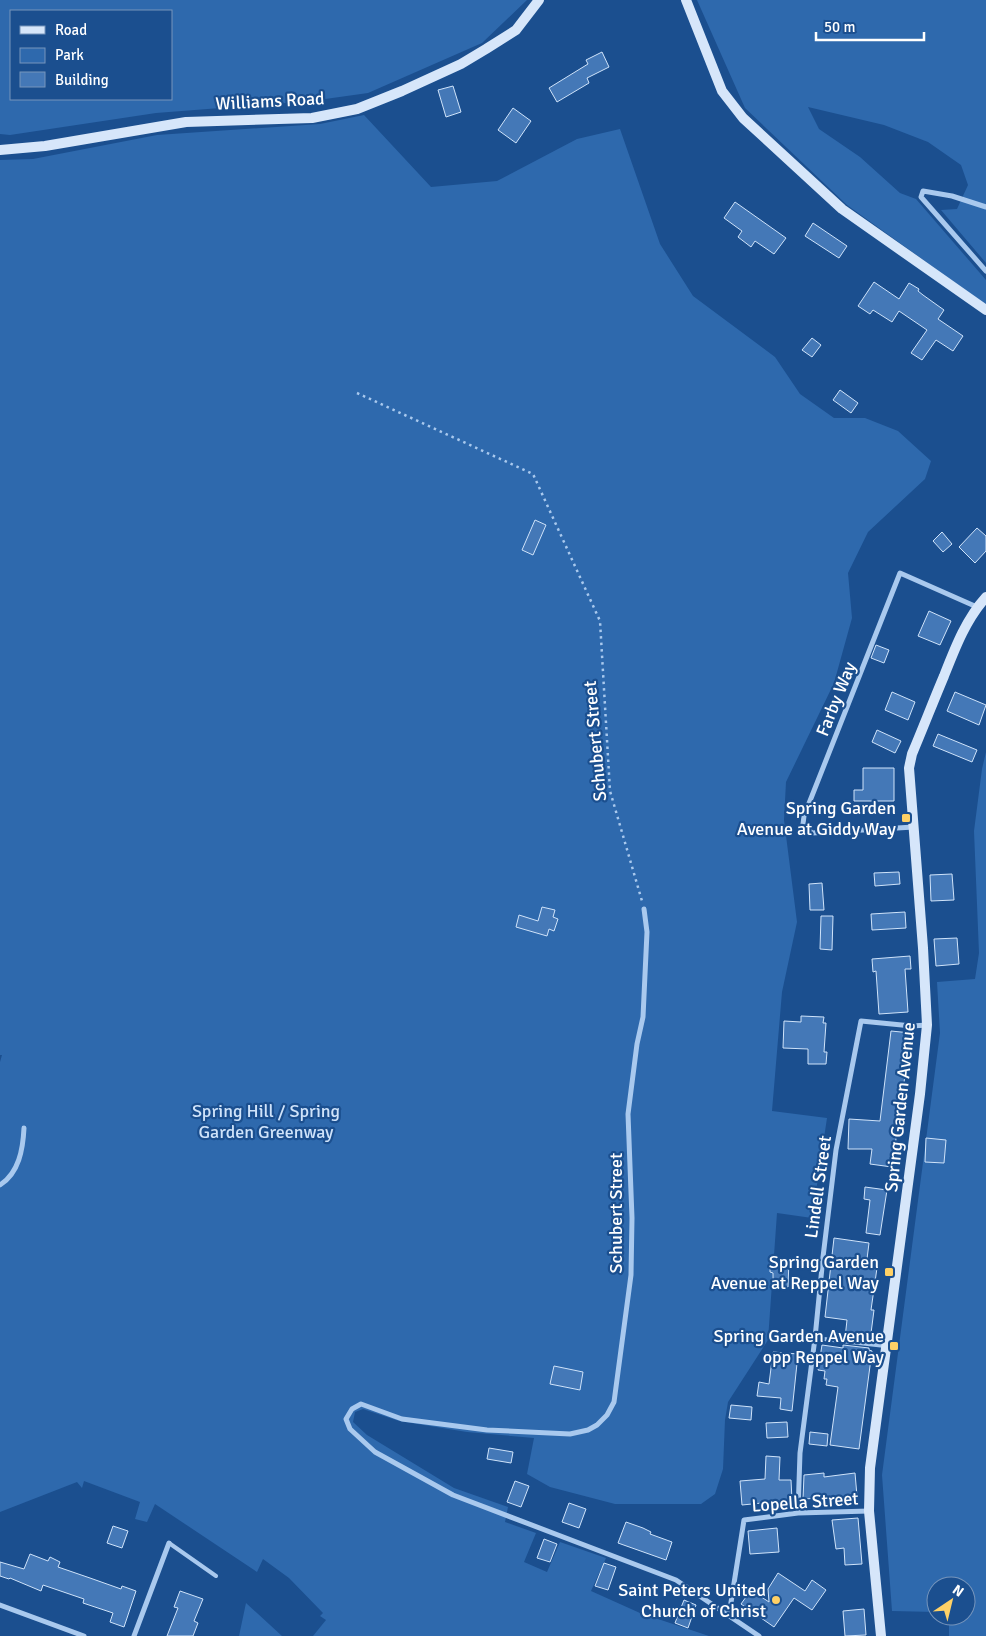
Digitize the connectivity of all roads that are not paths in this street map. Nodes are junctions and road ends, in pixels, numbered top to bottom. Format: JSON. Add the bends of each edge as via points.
{"nodes":[{"id":1,"x":539,"y":0,"type":"edge"},
{"id":2,"x":686,"y":0,"type":"edge"},
{"id":3,"x":0,"y":150,"type":"edge"},
{"id":4,"x":986,"y":207,"type":"edge"},
{"id":5,"x":986,"y":271,"type":"edge"},
{"id":6,"x":986,"y":310,"type":"edge"},
{"id":7,"x":986,"y":597,"type":"edge"},
{"id":8,"x":977,"y":607,"type":"junction"},
{"id":9,"x":914,"y":828,"type":"junction"},
{"id":10,"x":644,"y":909,"type":"road end"},
{"id":11,"x":927,"y":1025,"type":"junction"},
{"id":12,"x":24,"y":1128,"type":"dead end"},
{"id":13,"x":0,"y":1185,"type":"edge"},
{"id":14,"x":815,"y":1338,"type":"junction"},
{"id":15,"x":887,"y":1346,"type":"junction"},
{"id":16,"x":869,"y":1511,"type":"junction"},
{"id":17,"x":798,"y":1513,"type":"junction"},
{"id":18,"x":169,"y":1543,"type":"joint"},
{"id":19,"x":216,"y":1576,"type":"dead end"},
{"id":20,"x":0,"y":1605,"type":"edge"},
{"id":21,"x":729,"y":1615,"type":"junction"},
{"id":22,"x":84,"y":1636,"type":"edge"},
{"id":23,"x":134,"y":1636,"type":"edge"},
{"id":24,"x":759,"y":1636,"type":"edge"},
{"id":25,"x":881,"y":1636,"type":"edge"}],
"edges":[{"from":1,"to":3,"type":"street","name":"Williams Road","via":[[516,30],[469,59],[358,109],[312,118],[186,122],[45,146]]},
{"from":2,"to":6,"type":"street","via":[[722,91],[743,118],[842,209]]},
{"from":4,"to":5,"type":"street","via":[[924,191],[921,197]]},
{"from":7,"to":8,"type":"street","name":"Spring Garden Avenue"},
{"from":8,"to":9,"type":"street","name":"Spring Garden Avenue","via":[[952,656],[912,754],[909,768]]},
{"from":8,"to":9,"type":"street","name":"Farby Way","via":[[900,573],[803,824],[812,833]]},
{"from":9,"to":11,"type":"street","name":"Spring Garden Avenue"},
{"from":10,"to":21,"type":"street","name":"Schubert Street","via":[[647,932],[643,1017],[628,1114],[631,1275],[614,1402],[607,1415],[598,1425],[570,1434],[487,1430],[402,1419],[362,1404],[352,1409],[346,1419],[350,1430],[375,1452],[453,1495],[676,1580]]},
{"from":11,"to":14,"type":"street","name":"Lindell Street","via":[[861,1021],[836,1150]]},
{"from":11,"to":15,"type":"street","name":"Spring Garden Avenue"},
{"from":12,"to":13,"type":"street","via":[[22,1152],[11,1175]]},
{"from":14,"to":15,"type":"lane"},
{"from":14,"to":17,"type":"street","name":"Lindell Street","via":[[800,1453]]},
{"from":15,"to":16,"type":"street","name":"Spring Garden Avenue","via":[[870,1468]]},
{"from":16,"to":17,"type":"street","name":"Lopella Street"},
{"from":16,"to":25,"type":"street","name":"Spring Garden Avenue"},
{"from":17,"to":21,"type":"street","name":"Lopella Street","via":[[744,1520]]},
{"from":18,"to":19,"type":"lane"},
{"from":18,"to":23,"type":"street"},
{"from":20,"to":22,"type":"street"},
{"from":21,"to":24,"type":"street","name":"Schubert Street"}]}
